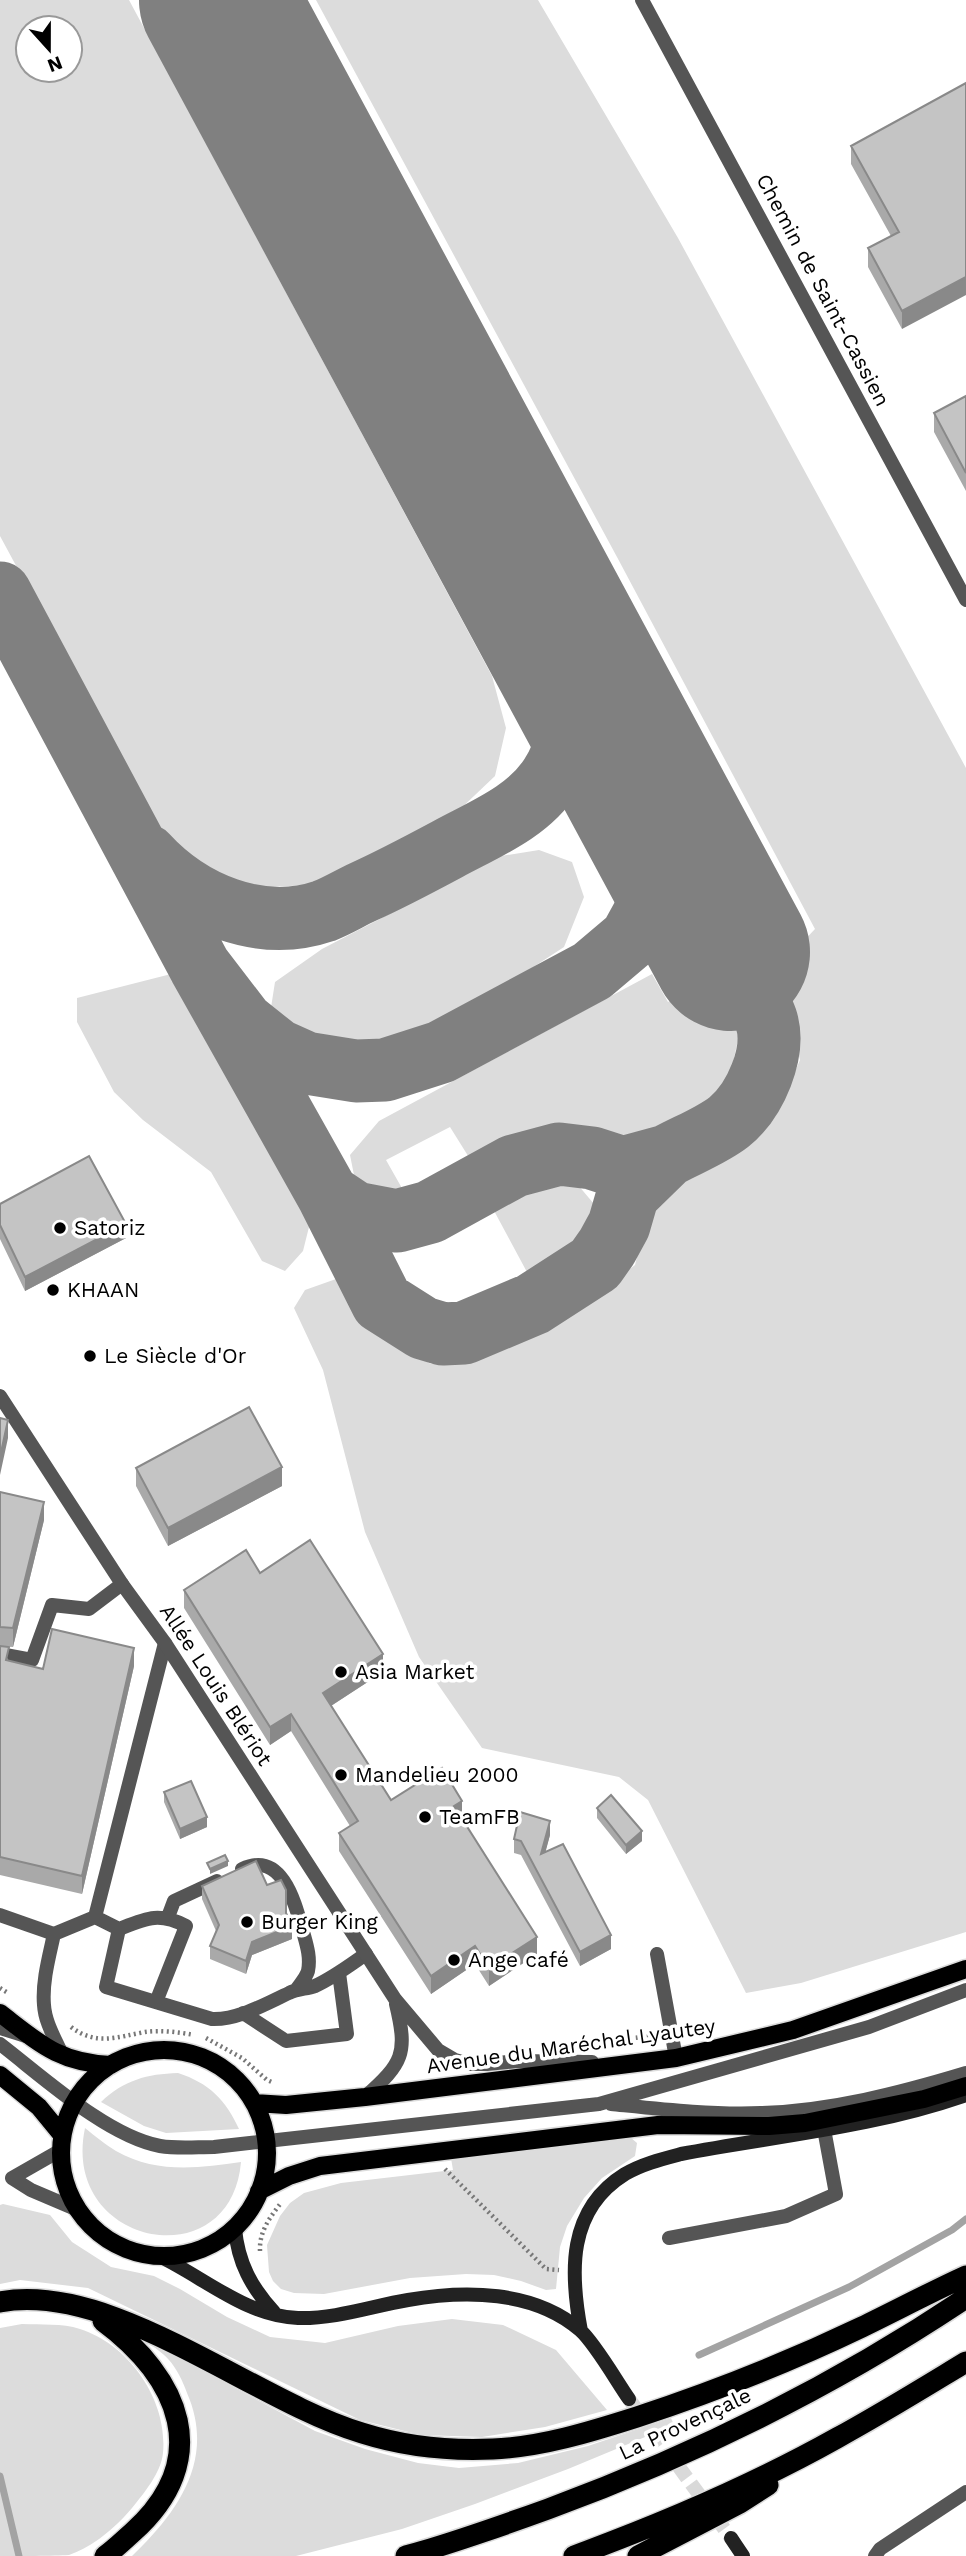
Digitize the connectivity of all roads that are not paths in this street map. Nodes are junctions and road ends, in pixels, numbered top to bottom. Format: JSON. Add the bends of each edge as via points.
{"nodes":[{"id":1,"x":642,"y":0,"type":"edge"},
{"id":2,"x":959,"y":573,"type":"edge"},
{"id":3,"x":966,"y":600,"type":"edge"},
{"id":4,"x":0,"y":1396,"type":"edge"},
{"id":5,"x":122,"y":1584,"type":"junction"},
{"id":6,"x":165,"y":1643,"type":"junction"},
{"id":7,"x":0,"y":1654,"type":"edge"},
{"id":8,"x":0,"y":1915,"type":"edge"},
{"id":9,"x":95,"y":1917,"type":"junction"},
{"id":10,"x":167,"y":1917,"type":"junction"},
{"id":11,"x":119,"y":1929,"type":"junction"},
{"id":12,"x":54,"y":1934,"type":"junction"},
{"id":13,"x":366,"y":1954,"type":"junction"},
{"id":14,"x":657,"y":1954,"type":"dead end"},
{"id":15,"x":966,"y":1969,"type":"edge"},
{"id":16,"x":339,"y":1973,"type":"junction"},
{"id":17,"x":296,"y":1990,"type":"junction"},
{"id":18,"x":966,"y":1990,"type":"edge"},
{"id":19,"x":395,"y":1999,"type":"junction"},
{"id":20,"x":156,"y":2002,"type":"junction"},
{"id":21,"x":0,"y":2013,"type":"edge"},
{"id":22,"x":243,"y":2013,"type":"junction"},
{"id":23,"x":0,"y":2028,"type":"edge"},
{"id":24,"x":34,"y":2039,"type":"junction"},
{"id":25,"x":0,"y":2045,"type":"edge"},
{"id":26,"x":63,"y":2056,"type":"junction"},
{"id":27,"x":676,"y":2058,"type":"junction"},
{"id":28,"x":639,"y":2063,"type":"junction"},
{"id":29,"x":111,"y":2065,"type":"junction"},
{"id":30,"x":966,"y":2073,"type":"edge"},
{"id":31,"x":0,"y":2075,"type":"edge"},
{"id":32,"x":966,"y":2087,"type":"edge"},
{"id":33,"x":966,"y":2095,"type":"edge"},
{"id":34,"x":365,"y":2097,"type":"junction"},
{"id":35,"x":74,"y":2100,"type":"junction"},
{"id":36,"x":254,"y":2103,"type":"junction"},
{"id":37,"x":599,"y":2104,"type":"junction"},
{"id":38,"x":824,"y":2129,"type":"junction"},
{"id":39,"x":266,"y":2141,"type":"junction"},
{"id":40,"x":62,"y":2143,"type":"junction"},
{"id":41,"x":6,"y":2178,"type":"edge"},
{"id":42,"x":259,"y":2191,"type":"junction"},
{"id":43,"x":78,"y":2210,"type":"junction"},
{"id":44,"x":235,"y":2228,"type":"junction"},
{"id":45,"x":669,"y":2238,"type":"dead end"},
{"id":46,"x":159,"y":2256,"type":"junction"},
{"id":47,"x":966,"y":2276,"type":"edge"},
{"id":48,"x":966,"y":2298,"type":"edge"},
{"id":49,"x":0,"y":2302,"type":"edge"},
{"id":50,"x":84,"y":2308,"type":"junction"},
{"id":51,"x":275,"y":2313,"type":"junction"},
{"id":52,"x":581,"y":2331,"type":"junction"},
{"id":53,"x":966,"y":2362,"type":"edge"},
{"id":54,"x":629,"y":2399,"type":"tunnel mouth"},
{"id":55,"x":836,"y":2439,"type":"junction"},
{"id":56,"x":966,"y":2492,"type":"edge"},
{"id":57,"x":730,"y":2538,"type":"tunnel mouth"},
{"id":58,"x":104,"y":2556,"type":"edge"},
{"id":59,"x":406,"y":2556,"type":"edge"},
{"id":60,"x":574,"y":2556,"type":"edge"},
{"id":61,"x":638,"y":2556,"type":"edge"},
{"id":62,"x":743,"y":2556,"type":"edge"},
{"id":63,"x":875,"y":2556,"type":"edge"}],
"edges":[{"from":1,"to":2,"type":"street","name":"Chemin de Saint-Cassien"},
{"from":2,"to":3,"type":"street","name":"Chemin de Saint-Cassien"},
{"from":4,"to":5,"type":"street","name":"Allée Louis Blériot"},
{"from":5,"to":6,"type":"street","name":"Allée Louis Blériot"},
{"from":5,"to":7,"type":"street","via":[[89,1609],[52,1605],[32,1660]]},
{"from":6,"to":9,"type":"street"},
{"from":6,"to":13,"type":"street","name":"Allée Louis Blériot"},
{"from":8,"to":12,"type":"street"},
{"from":9,"to":11,"type":"street"},
{"from":9,"to":12,"type":"street"},
{"from":10,"to":11,"type":"street"},
{"from":10,"to":17,"type":"street","via":[[174,1901],[254,1864],[266,1866],[286,1883],[293,1897],[309,1956],[307,1975]]},
{"from":10,"to":20,"type":"street","via":[[186,1926]]},
{"from":11,"to":20,"type":"street","via":[[106,1987]]},
{"from":12,"to":26,"type":"street","via":[[44,2005]]},
{"from":13,"to":16,"type":"street"},
{"from":13,"to":19,"type":"street","name":"Allée Louis Blériot"},
{"from":14,"to":27,"type":"street"},
{"from":15,"to":27,"type":"main road","name":"Avenue du Maréchal Lyautey","via":[[793,2030]]},
{"from":16,"to":17,"type":"street"},
{"from":16,"to":22,"type":"street","via":[[347,2034],[286,2040]]},
{"from":17,"to":22,"type":"street"},
{"from":18,"to":37,"type":"street","via":[[869,2027]]},
{"from":19,"to":28,"type":"street","via":[[438,2050],[470,2064]]},
{"from":19,"to":34,"type":"street","via":[[401,2053],[393,2069]]},
{"from":20,"to":22,"type":"street","via":[[212,2019]]},
{"from":21,"to":24,"type":"main road"},
{"from":23,"to":24,"type":"street"},
{"from":24,"to":26,"type":"main road"},
{"from":25,"to":35,"type":"street"},
{"from":26,"to":29,"type":"main road"},
{"from":27,"to":28,"type":"main road","name":"Avenue du Maréchal Lyautey"},
{"from":28,"to":34,"type":"main road","name":"Avenue du Maréchal Lyautey"},
{"from":29,"to":35,"type":"main road"},
{"from":29,"to":36,"type":"main road","via":[[162,2050],[187,2053],[237,2080]]},
{"from":30,"to":37,"type":"street","via":[[871,2098],[761,2113]]},
{"from":31,"to":40,"type":"main road","via":[[39,2107]]},
{"from":32,"to":42,"type":"main road","via":[[805,2123],[632,2127],[320,2166]]},
{"from":33,"to":38,"type":"main road","via":[[929,2108]]},
{"from":34,"to":36,"type":"main road","name":"Avenue du Maréchal Lyautey","via":[[286,2105]]},
{"from":35,"to":39,"type":"street","via":[[110,2126],[158,2146]]},
{"from":35,"to":40,"type":"main road"},
{"from":36,"to":39,"type":"main road"},
{"from":37,"to":39,"type":"street"},
{"from":38,"to":45,"type":"street","via":[[836,2194],[786,2216]]},
{"from":38,"to":52,"type":"main road","via":[[681,2154],[624,2174],[588,2212],[576,2244],[574,2296]]},
{"from":39,"to":42,"type":"main road"},
{"from":40,"to":41,"type":"street"},
{"from":40,"to":43,"type":"main road","via":[[64,2181]]},
{"from":41,"to":43,"type":"street"},
{"from":42,"to":44,"type":"main road"},
{"from":43,"to":46,"type":"main road","via":[[99,2234],[128,2250]]},
{"from":44,"to":46,"type":"main road","via":[[203,2249]]},
{"from":44,"to":51,"type":"main road","via":[[244,2271]]},
{"from":46,"to":51,"type":"main road","via":[[237,2301]]},
{"from":47,"to":50,"type":"highway","via":[[801,2355],[668,2407],[567,2437],[493,2449],[439,2448],[362,2433],[283,2401],[150,2333]]},
{"from":48,"to":59,"type":"highway","name":"La Provençale","via":[[873,2356],[674,2458],[524,2518]]},
{"from":49,"to":50,"type":"highway","via":[[55,2300]]},
{"from":50,"to":58,"type":"highway","via":[[142,2354],[173,2403],[180,2431],[179,2458],[168,2492],[145,2521]]},
{"from":51,"to":52,"type":"main road","via":[[319,2317],[408,2300],[492,2295],[554,2314]]},
{"from":52,"to":54,"type":"main road"},
{"from":53,"to":55,"type":"highway"},
{"from":55,"to":60,"type":"highway","via":[[685,2512]]},
{"from":55,"to":61,"type":"highway","via":[[740,2503]]},
{"from":56,"to":63,"type":"street"},
{"from":57,"to":62,"type":"main road"}]}
